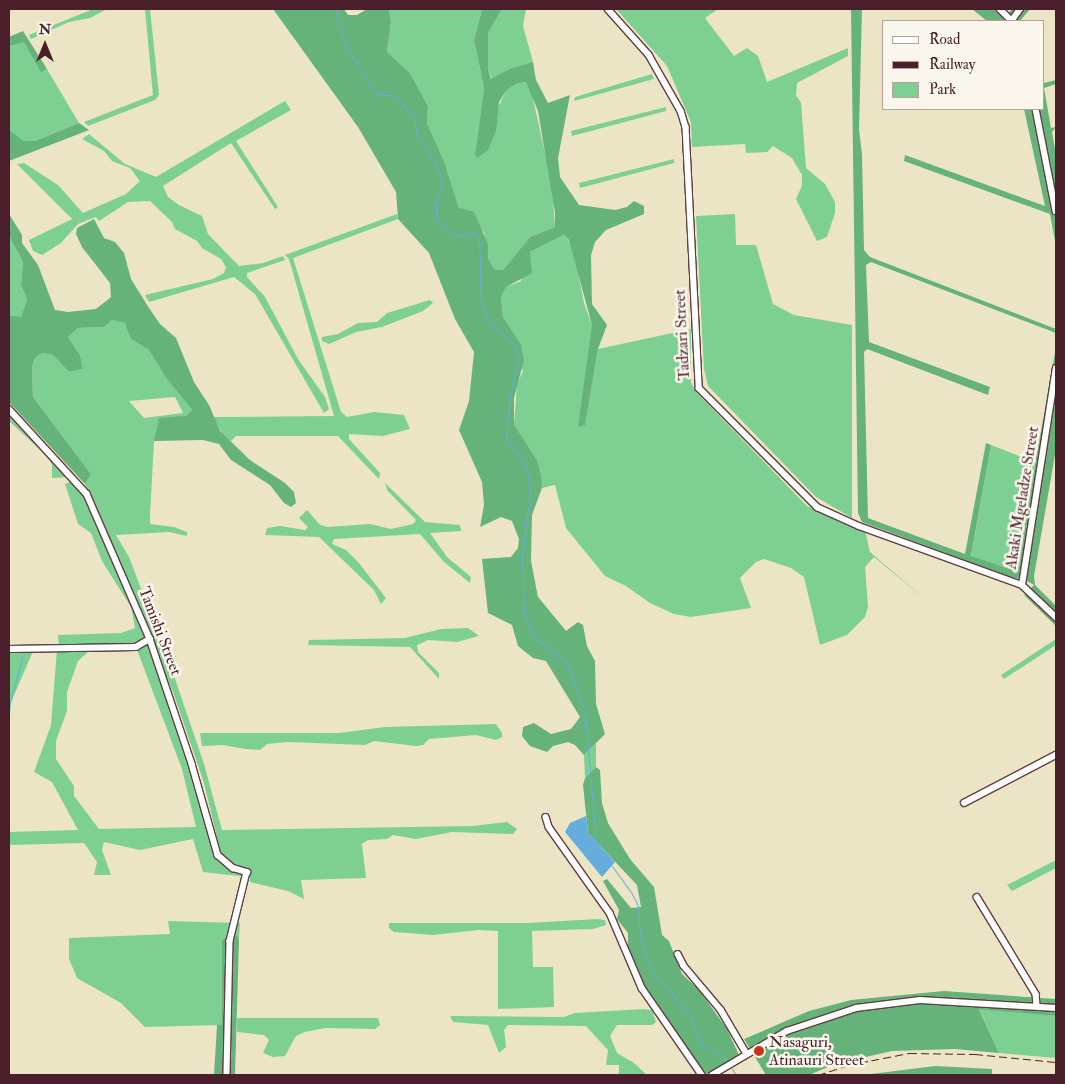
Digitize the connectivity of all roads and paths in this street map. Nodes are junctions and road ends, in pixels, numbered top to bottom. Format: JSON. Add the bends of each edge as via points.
{"nodes":[{"id":1,"x":608,"y":9,"type":"edge"},
{"id":2,"x":1000,"y":9,"type":"edge"},
{"id":3,"x":1020,"y":9,"type":"edge"},
{"id":4,"x":1012,"y":20,"type":"edge"},
{"id":5,"x":1036,"y":110,"type":"edge"},
{"id":6,"x":1056,"y":211,"type":"edge"},
{"id":7,"x":1056,"y":369,"type":"edge"},
{"id":8,"x":9,"y":409,"type":"edge"},
{"id":9,"x":1022,"y":585,"type":"junction"},
{"id":10,"x":1056,"y":617,"type":"edge"},
{"id":11,"x":150,"y":639,"type":"junction"},
{"id":12,"x":9,"y":649,"type":"edge"},
{"id":13,"x":1056,"y":755,"type":"edge"},
{"id":14,"x":964,"y":802,"type":"dead end"},
{"id":15,"x":546,"y":817,"type":"dead end"},
{"id":16,"x":977,"y":897,"type":"dead end"},
{"id":17,"x":678,"y":954,"type":"dead end"},
{"id":18,"x":1037,"y":1006,"type":"junction"},
{"id":19,"x":1056,"y":1008,"type":"edge"},
{"id":20,"x":747,"y":1054,"type":"junction"},
{"id":21,"x":227,"y":1075,"type":"edge"},
{"id":22,"x":702,"y":1075,"type":"edge"},
{"id":23,"x":712,"y":1075,"type":"edge"}],
"edges":[{"from":1,"to":9,"type":"street","name":"Tadzari Street","via":[[649,55],[681,111],[686,127],[698,388],[817,507],[859,526]]},
{"from":2,"to":4,"type":"street"},
{"from":3,"to":4,"type":"street"},
{"from":5,"to":6,"type":"street"},
{"from":7,"to":9,"type":"street","name":"Akaki Mgeladze Street"},
{"from":8,"to":11,"type":"street","name":"Tamishi Street","via":[[87,494]]},
{"from":9,"to":10,"type":"street","name":"Akaki Mgeladze Street"},
{"from":11,"to":12,"type":"street","via":[[136,647]]},
{"from":11,"to":21,"type":"street","name":"Tamishi Street","via":[[192,764],[218,855],[233,868],[247,872],[248,877],[230,941]]},
{"from":13,"to":14,"type":"street"},
{"from":15,"to":22,"type":"street","via":[[610,913],[642,988]]},
{"from":16,"to":18,"type":"street","via":[[1036,994]]},
{"from":17,"to":20,"type":"street","via":[[721,1010]]},
{"from":18,"to":19,"type":"street"},
{"from":18,"to":20,"type":"street","via":[[939,1000],[876,1004],[806,1022]]},
{"from":20,"to":23,"type":"street"}]}
